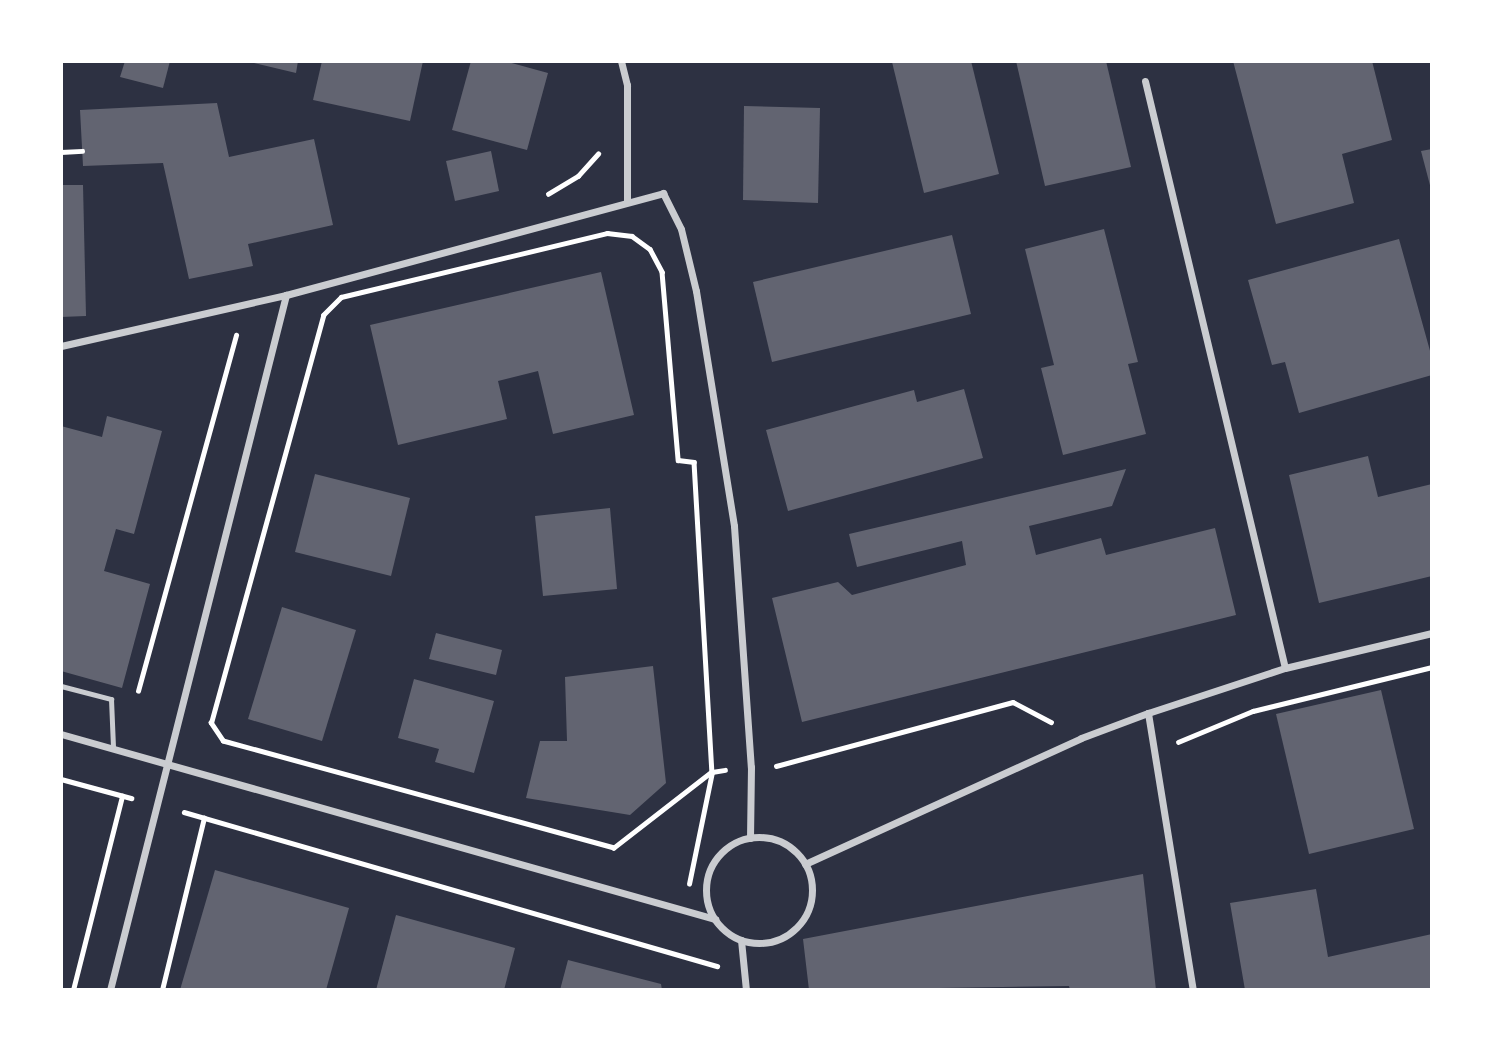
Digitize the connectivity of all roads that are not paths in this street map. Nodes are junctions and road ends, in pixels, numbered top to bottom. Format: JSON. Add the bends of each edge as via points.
{"nodes":[{"id":1,"x":621,"y":61,"type":"edge"},
{"id":2,"x":1144,"y":81,"type":"dead end"},
{"id":3,"x":627,"y":200,"type":"junction"},
{"id":4,"x":286,"y":295,"type":"junction"},
{"id":5,"x":61,"y":346,"type":"edge"},
{"id":6,"x":1432,"y":632,"type":"edge"},
{"id":7,"x":1285,"y":668,"type":"junction"},
{"id":8,"x":61,"y":686,"type":"edge"},
{"id":9,"x":1148,"y":713,"type":"junction"},
{"id":10,"x":61,"y":734,"type":"edge"},
{"id":11,"x":113,"y":747,"type":"junction"},
{"id":12,"x":166,"y":763,"type":"junction"},
{"id":13,"x":750,"y":838,"type":"junction"},
{"id":14,"x":806,"y":864,"type":"junction"},
{"id":15,"x":715,"y":919,"type":"junction"},
{"id":16,"x":741,"y":940,"type":"junction"},
{"id":17,"x":110,"y":990,"type":"edge"},
{"id":18,"x":746,"y":990,"type":"edge"},
{"id":19,"x":1193,"y":990,"type":"edge"}],
"edges":[{"from":1,"to":3,"type":"street","via":[[627,85]]},
{"from":2,"to":7,"type":"street"},
{"from":3,"to":4,"type":"street","via":[[589,215]]},
{"from":3,"to":13,"type":"street","via":[[663,193],[681,229],[699,305],[734,526],[751,767]]},
{"from":4,"to":5,"type":"street"},
{"from":4,"to":12,"type":"street"},
{"from":6,"to":7,"type":"street"},
{"from":7,"to":9,"type":"street"},
{"from":8,"to":11,"type":"lane","via":[[111,699]]},
{"from":9,"to":14,"type":"street","via":[[1081,738]]},
{"from":9,"to":19,"type":"street"},
{"from":10,"to":11,"type":"street"},
{"from":11,"to":12,"type":"street"},
{"from":12,"to":15,"type":"street"},
{"from":12,"to":17,"type":"street"},
{"from":13,"to":14,"type":"street","via":[[789,846]]},
{"from":13,"to":15,"type":"street","via":[[731,845],[711,866],[705,890]]},
{"from":14,"to":16,"type":"street","via":[[811,892],[800,923],[773,941]]},
{"from":15,"to":16,"type":"street"},
{"from":16,"to":18,"type":"street"}]}
